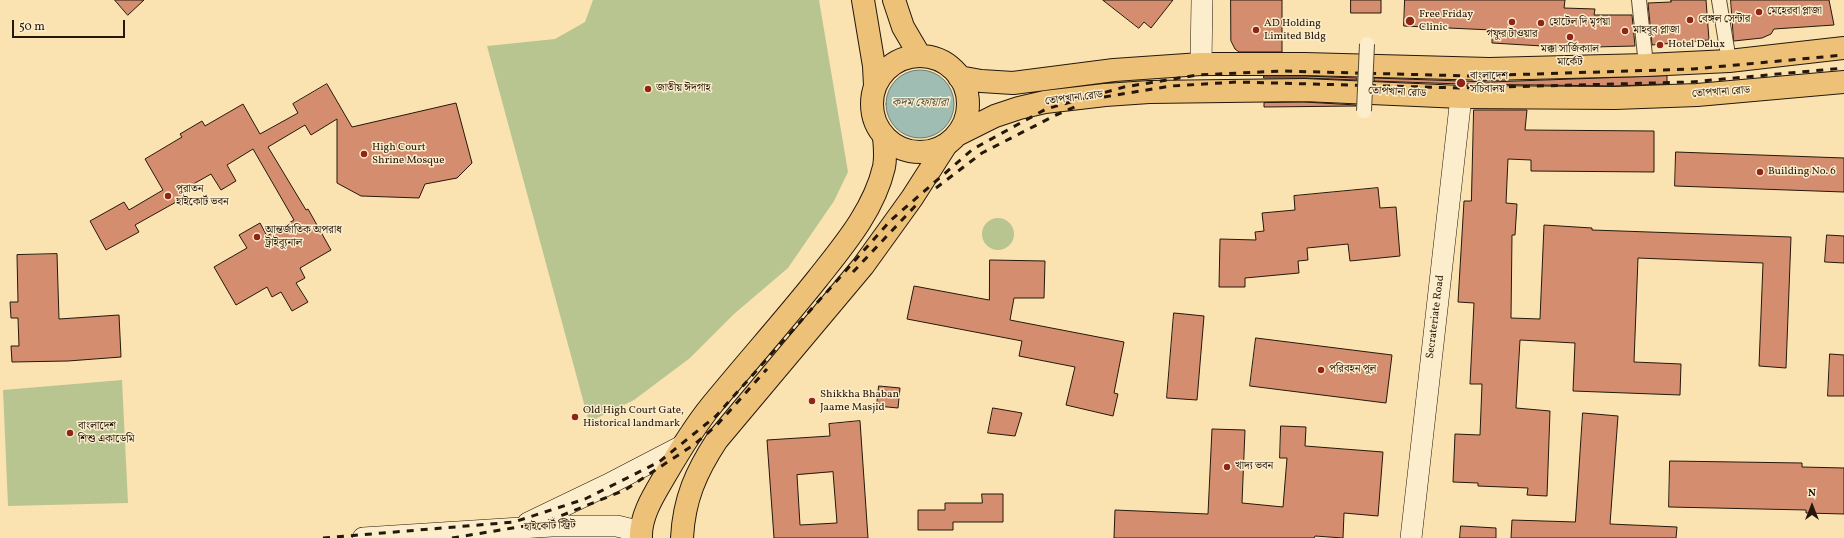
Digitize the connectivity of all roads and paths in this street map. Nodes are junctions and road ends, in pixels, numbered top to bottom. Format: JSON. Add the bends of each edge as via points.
{"nodes":[{"id":1,"x":863,"y":0,"type":"edge"},
{"id":2,"x":894,"y":0,"type":"edge"},
{"id":3,"x":1202,"y":0,"type":"edge"},
{"id":4,"x":1639,"y":0,"type":"edge"},
{"id":5,"x":1719,"y":0,"type":"edge"},
{"id":6,"x":1367,"y":44,"type":"dead end"},
{"id":7,"x":1844,"y":48,"type":"edge"},
{"id":8,"x":920,"y":56,"type":"junction"},
{"id":9,"x":1729,"y":61,"type":"junction"},
{"id":10,"x":1201,"y":64,"type":"junction"},
{"id":11,"x":1305,"y":64,"type":"junction"},
{"id":12,"x":1646,"y":65,"type":"junction"},
{"id":13,"x":960,"y":76,"type":"junction"},
{"id":14,"x":1844,"y":82,"type":"edge"},
{"id":15,"x":875,"y":86,"type":"junction"},
{"id":16,"x":1304,"y":90,"type":"junction"},
{"id":17,"x":1460,"y":97,"type":"junction"},
{"id":18,"x":1364,"y":111,"type":"dead end"},
{"id":19,"x":884,"y":137,"type":"junction"},
{"id":20,"x":951,"y":140,"type":"junction"},
{"id":21,"x":682,"y":446,"type":"junction"},
{"id":22,"x":517,"y":528,"type":"junction"},
{"id":23,"x":645,"y":536,"type":"edge"},
{"id":24,"x":364,"y":538,"type":"edge"},
{"id":25,"x":682,"y":538,"type":"edge"},
{"id":26,"x":1411,"y":538,"type":"edge"}],
"edges":[{"from":1,"to":15,"type":"main road"},
{"from":2,"to":8,"type":"main road","via":[[903,27]]},
{"from":3,"to":10,"type":"street"},
{"from":4,"to":12,"type":"street"},
{"from":5,"to":9,"type":"street"},
{"from":6,"to":18,"type":"street","bridge":true},
{"from":7,"to":9,"type":"main road","name":"তোপখানা রোড"},
{"from":8,"to":13,"type":"main road","via":[[939,60]]},
{"from":8,"to":15,"type":"main road","via":[[901,59],[890,66],[881,74]]},
{"from":9,"to":12,"type":"main road","name":"তোপখানা রোড"},
{"from":10,"to":11,"type":"main road","name":"তোপখানা রোড"},
{"from":10,"to":13,"type":"main road","name":"তোপখানা রোড","via":[[1013,82],[981,81]]},
{"from":11,"to":12,"type":"main road","name":"তোপখানা রোড","via":[[1488,69]]},
{"from":11,"to":16,"type":"main road"},
{"from":13,"to":20,"type":"main road","via":[[968,96],[968,106],[965,121]]},
{"from":14,"to":17,"type":"main road","name":"তোপখানা রোড","via":[[1697,95],[1615,98]]},
{"from":15,"to":19,"type":"main road","via":[[872,94],[872,113],[874,122]]},
{"from":16,"to":17,"type":"main road","name":"তোপখানা রোড"},
{"from":16,"to":20,"type":"main road","name":"তোপখানা রোড","via":[[1149,92],[1045,102],[995,116]]},
{"from":17,"to":26,"type":"street","name":"Secrateriate Road"},
{"from":19,"to":20,"type":"main road","via":[[902,150],[913,152],[924,152]]},
{"from":19,"to":21,"type":"main road","via":[[886,152],[879,184],[860,222]]},
{"from":20,"to":25,"type":"main road","via":[[863,266],[717,440],[688,493]]},
{"from":21,"to":22,"type":"street"},
{"from":21,"to":23,"type":"main road","via":[[652,499]]},
{"from":22,"to":23,"type":"street","name":"হাইকোর্ট স্ট্রিট","via":[[617,526]]},
{"from":22,"to":24,"type":"street","name":"হাইকোর্ট স্ট্রিট"}]}
